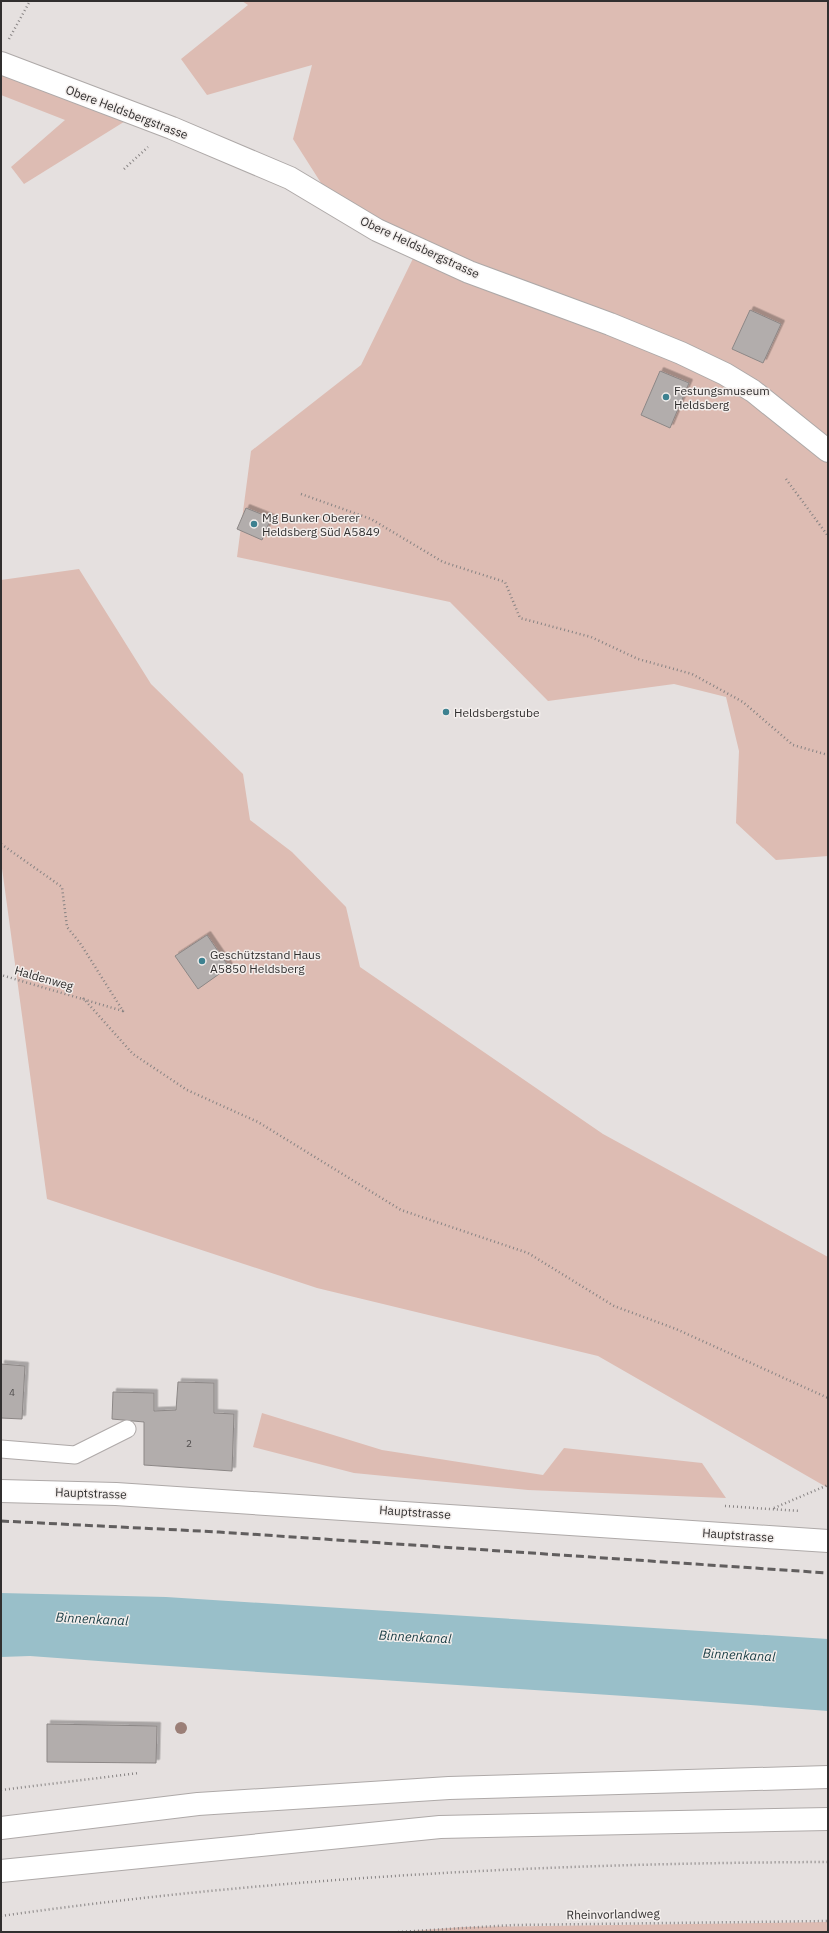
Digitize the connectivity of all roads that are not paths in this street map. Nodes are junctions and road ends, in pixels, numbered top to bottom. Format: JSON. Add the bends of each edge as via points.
{"nodes":[{"id":1,"x":1,"y":63,"type":"edge"},
{"id":2,"x":828,"y":451,"type":"edge"},
{"id":3,"x":127,"y":1429,"type":"dead end"},
{"id":4,"x":1,"y":1450,"type":"edge"},
{"id":5,"x":1,"y":1491,"type":"edge"},
{"id":6,"x":828,"y":1541,"type":"edge"},
{"id":7,"x":828,"y":1777,"type":"edge"},
{"id":8,"x":828,"y":1819,"type":"edge"},
{"id":9,"x":1,"y":1828,"type":"edge"},
{"id":10,"x":1,"y":1871,"type":"edge"}],
"edges":[{"from":1,"to":2,"type":"main road","name":"Obere Heldsbergstrasse","via":[[172,128],[290,178],[377,230],[469,272],[681,353],[752,391]]},
{"from":3,"to":4,"type":"lane","via":[[75,1455]]},
{"from":5,"to":6,"type":"main road","name":"Hauptstrasse","via":[[147,1495]]},
{"from":7,"to":9,"type":"main road","via":[[449,1788],[198,1804]]},
{"from":8,"to":10,"type":"main road","via":[[440,1827]]}]}
